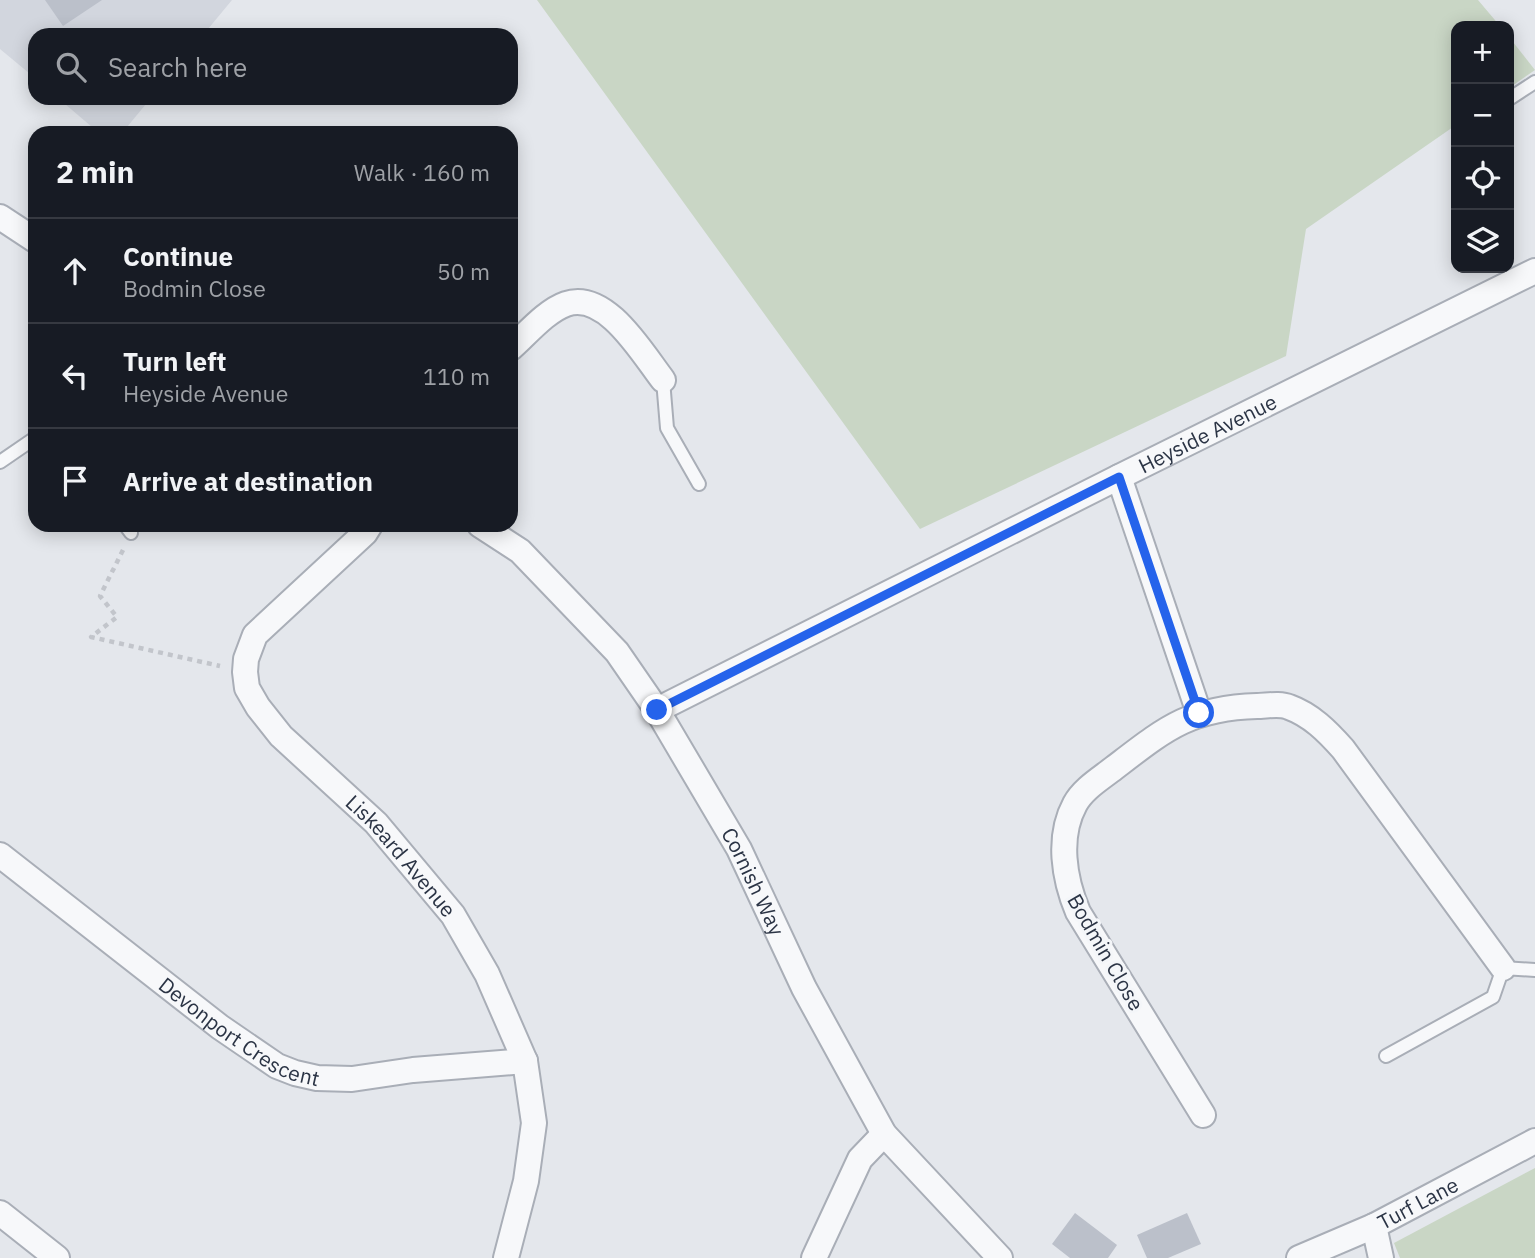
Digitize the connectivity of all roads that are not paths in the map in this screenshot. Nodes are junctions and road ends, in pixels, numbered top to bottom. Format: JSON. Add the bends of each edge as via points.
{"nodes":[{"id":1,"x":1535,"y":82,"type":"edge"},
{"id":2,"x":1514,"y":96,"type":"edge"},
{"id":3,"x":0,"y":217,"type":"edge"},
{"id":4,"x":28,"y":235,"type":"edge"},
{"id":5,"x":1535,"y":271,"type":"edge"},
{"id":6,"x":518,"y":342,"type":"edge"},
{"id":7,"x":663,"y":380,"type":"joint"},
{"id":8,"x":28,"y":443,"type":"edge"},
{"id":9,"x":0,"y":462,"type":"edge"},
{"id":10,"x":1119,"y":477,"type":"junction"},
{"id":11,"x":699,"y":484,"type":"dead end"},
{"id":12,"x":363,"y":532,"type":"edge"},
{"id":13,"x":491,"y":532,"type":"edge"},
{"id":14,"x":657,"y":710,"type":"junction"},
{"id":15,"x":1199,"y":713,"type":"junction"},
{"id":16,"x":0,"y":855,"type":"edge"},
{"id":17,"x":1503,"y":968,"type":"junction"},
{"id":18,"x":1535,"y":970,"type":"edge"},
{"id":19,"x":1386,"y":1056,"type":"dead end"},
{"id":20,"x":525,"y":1061,"type":"junction"},
{"id":21,"x":1203,"y":1115,"type":"dead end"},
{"id":22,"x":884,"y":1134,"type":"junction"},
{"id":23,"x":1535,"y":1141,"type":"edge"},
{"id":24,"x":0,"y":1213,"type":"edge"},
{"id":25,"x":1374,"y":1226,"type":"junction"},
{"id":26,"x":57,"y":1258,"type":"edge"},
{"id":27,"x":506,"y":1258,"type":"edge"},
{"id":28,"x":814,"y":1258,"type":"edge"},
{"id":29,"x":1000,"y":1258,"type":"edge"},
{"id":30,"x":1299,"y":1258,"type":"edge"},
{"id":31,"x":1381,"y":1258,"type":"edge"}],
"edges":[{"from":1,"to":2,"type":"lane"},
{"from":3,"to":4,"type":"street"},
{"from":5,"to":10,"type":"street","name":"Heyside Avenue"},
{"from":6,"to":7,"type":"street","via":[[566,303],[594,304],[622,327]]},
{"from":7,"to":11,"type":"lane","via":[[667,428]]},
{"from":8,"to":9,"type":"lane"},
{"from":10,"to":14,"type":"street","name":"Heyside Avenue"},
{"from":10,"to":15,"type":"street"},
{"from":12,"to":20,"type":"street","name":"Liskeard Avenue","via":[[255,635],[245,672],[247,688],[281,736],[376,823],[453,915],[487,974]]},
{"from":13,"to":14,"type":"street","name":"Cornish Way","via":[[520,551],[617,652]]},
{"from":14,"to":22,"type":"street","name":"Cornish Way","via":[[739,849],[804,988]]},
{"from":15,"to":17,"type":"street","name":"Bodmin Close","via":[[1287,705],[1322,725]]},
{"from":15,"to":21,"type":"street","name":"Bodmin Close","via":[[1162,731],[1083,792],[1069,815],[1064,850],[1066,876],[1079,912]]},
{"from":16,"to":20,"type":"street","name":"Devonport Crescent","via":[[220,1027],[277,1066],[317,1078],[352,1079]]},
{"from":17,"to":18,"type":"lane"},
{"from":17,"to":19,"type":"lane","via":[[1493,996]]},
{"from":20,"to":27,"type":"street","name":"Liskeard Avenue","via":[[534,1124],[526,1181]]},
{"from":22,"to":28,"type":"street","via":[[860,1159]]},
{"from":22,"to":29,"type":"street","name":"Cornish Way"},
{"from":23,"to":25,"type":"street","name":"Turf Lane"},
{"from":24,"to":26,"type":"street"},
{"from":25,"to":30,"type":"street","name":"Turf Lane"},
{"from":25,"to":31,"type":"street"}]}
